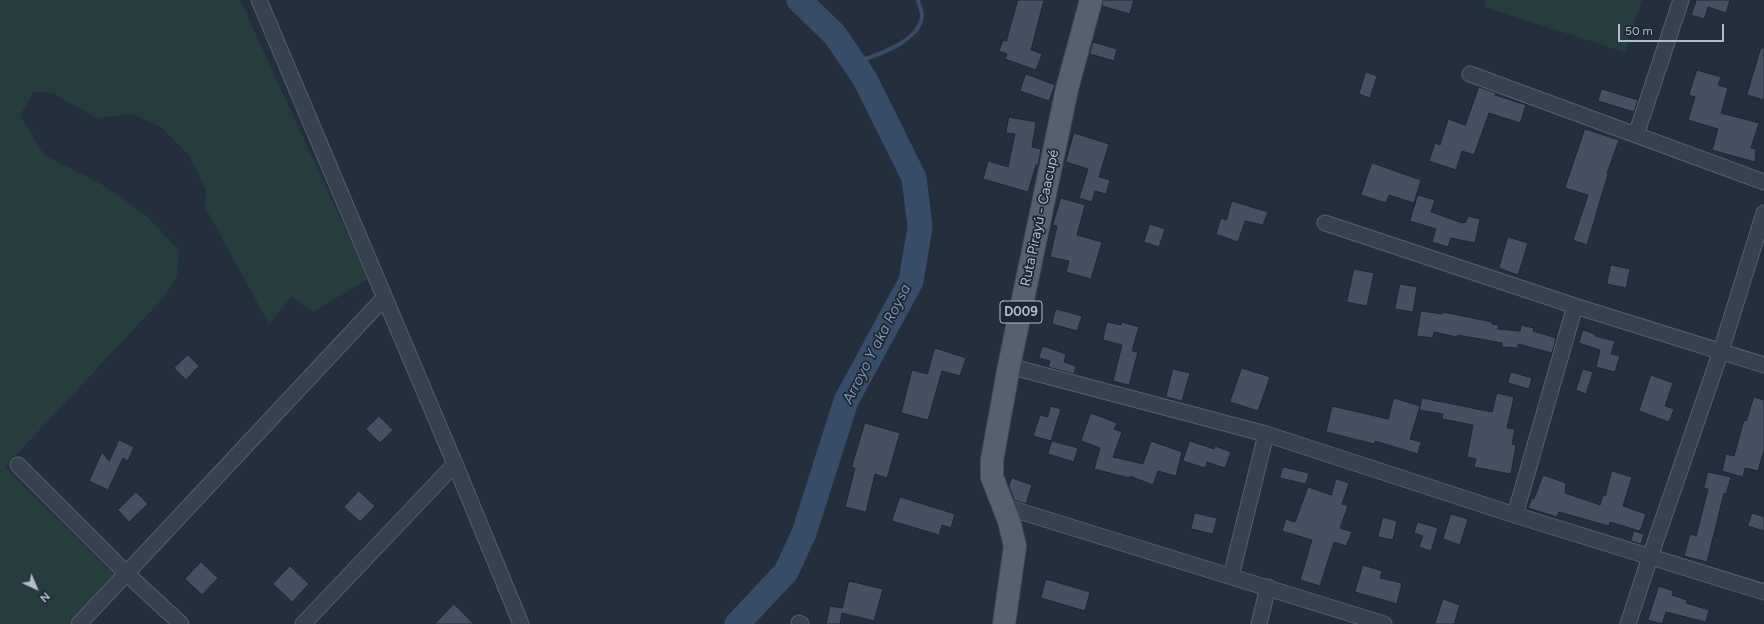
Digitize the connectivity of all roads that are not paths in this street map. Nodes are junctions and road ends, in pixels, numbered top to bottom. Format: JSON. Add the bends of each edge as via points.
{"nodes":[{"id":1,"x":259,"y":0,"type":"edge"},
{"id":2,"x":1091,"y":0,"type":"edge"},
{"id":3,"x":1681,"y":0,"type":"edge"},
{"id":4,"x":1470,"y":74,"type":"dead end"},
{"id":5,"x":1636,"y":135,"type":"junction"},
{"id":6,"x":1764,"y":182,"type":"edge"},
{"id":7,"x":1764,"y":213,"type":"edge"},
{"id":8,"x":1325,"y":223,"type":"dead end"},
{"id":9,"x":384,"y":298,"type":"junction"},
{"id":10,"x":1575,"y":306,"type":"junction"},
{"id":11,"x":1721,"y":351,"type":"junction"},
{"id":12,"x":1764,"y":365,"type":"edge"},
{"id":13,"x":1009,"y":366,"type":"junction"},
{"id":14,"x":1266,"y":434,"type":"junction"},
{"id":15,"x":455,"y":464,"type":"junction"},
{"id":16,"x":18,"y":465,"type":"dead end"},
{"id":17,"x":1003,"y":506,"type":"junction"},
{"id":18,"x":1515,"y":515,"type":"junction"},
{"id":19,"x":1650,"y":557,"type":"junction"},
{"id":20,"x":126,"y":573,"type":"junction"},
{"id":21,"x":1231,"y":576,"type":"junction"},
{"id":22,"x":1268,"y":587,"type":"junction"},
{"id":23,"x":1764,"y":592,"type":"edge"},
{"id":24,"x":79,"y":624,"type":"edge"},
{"id":25,"x":181,"y":624,"type":"edge"},
{"id":26,"x":303,"y":624,"type":"edge"},
{"id":27,"x":520,"y":624,"type":"edge"},
{"id":28,"x":1004,"y":624,"type":"edge"},
{"id":29,"x":1260,"y":624,"type":"edge"},
{"id":30,"x":1384,"y":624,"type":"edge"},
{"id":31,"x":1628,"y":624,"type":"edge"}],
"edges":[{"from":1,"to":9,"type":"street"},
{"from":2,"to":13,"type":"main road","name":"Ruta Pirayú - Caacupé","number":"D009","via":[[1067,88]]},
{"from":3,"to":5,"type":"street"},
{"from":4,"to":5,"type":"street"},
{"from":5,"to":6,"type":"street"},
{"from":7,"to":11,"type":"street"},
{"from":8,"to":10,"type":"street"},
{"from":9,"to":15,"type":"street"},
{"from":9,"to":20,"type":"street"},
{"from":10,"to":11,"type":"street"},
{"from":10,"to":18,"type":"street"},
{"from":11,"to":12,"type":"street"},
{"from":11,"to":19,"type":"street"},
{"from":13,"to":14,"type":"street"},
{"from":13,"to":17,"type":"main road","name":"Ruta Pirayú - Caacupé","number":"D009","via":[[992,460],[992,477]]},
{"from":14,"to":18,"type":"street"},
{"from":14,"to":21,"type":"street"},
{"from":15,"to":26,"type":"street"},
{"from":15,"to":27,"type":"street"},
{"from":16,"to":20,"type":"street"},
{"from":17,"to":21,"type":"street"},
{"from":17,"to":28,"type":"main road","name":"Ruta Pirayú - Caacupé","number":"D009","via":[[1015,546]]},
{"from":18,"to":19,"type":"street"},
{"from":19,"to":23,"type":"street"},
{"from":19,"to":31,"type":"street"},
{"from":20,"to":24,"type":"street"},
{"from":20,"to":25,"type":"street"},
{"from":21,"to":22,"type":"street"},
{"from":22,"to":29,"type":"street"},
{"from":22,"to":30,"type":"street"}]}
